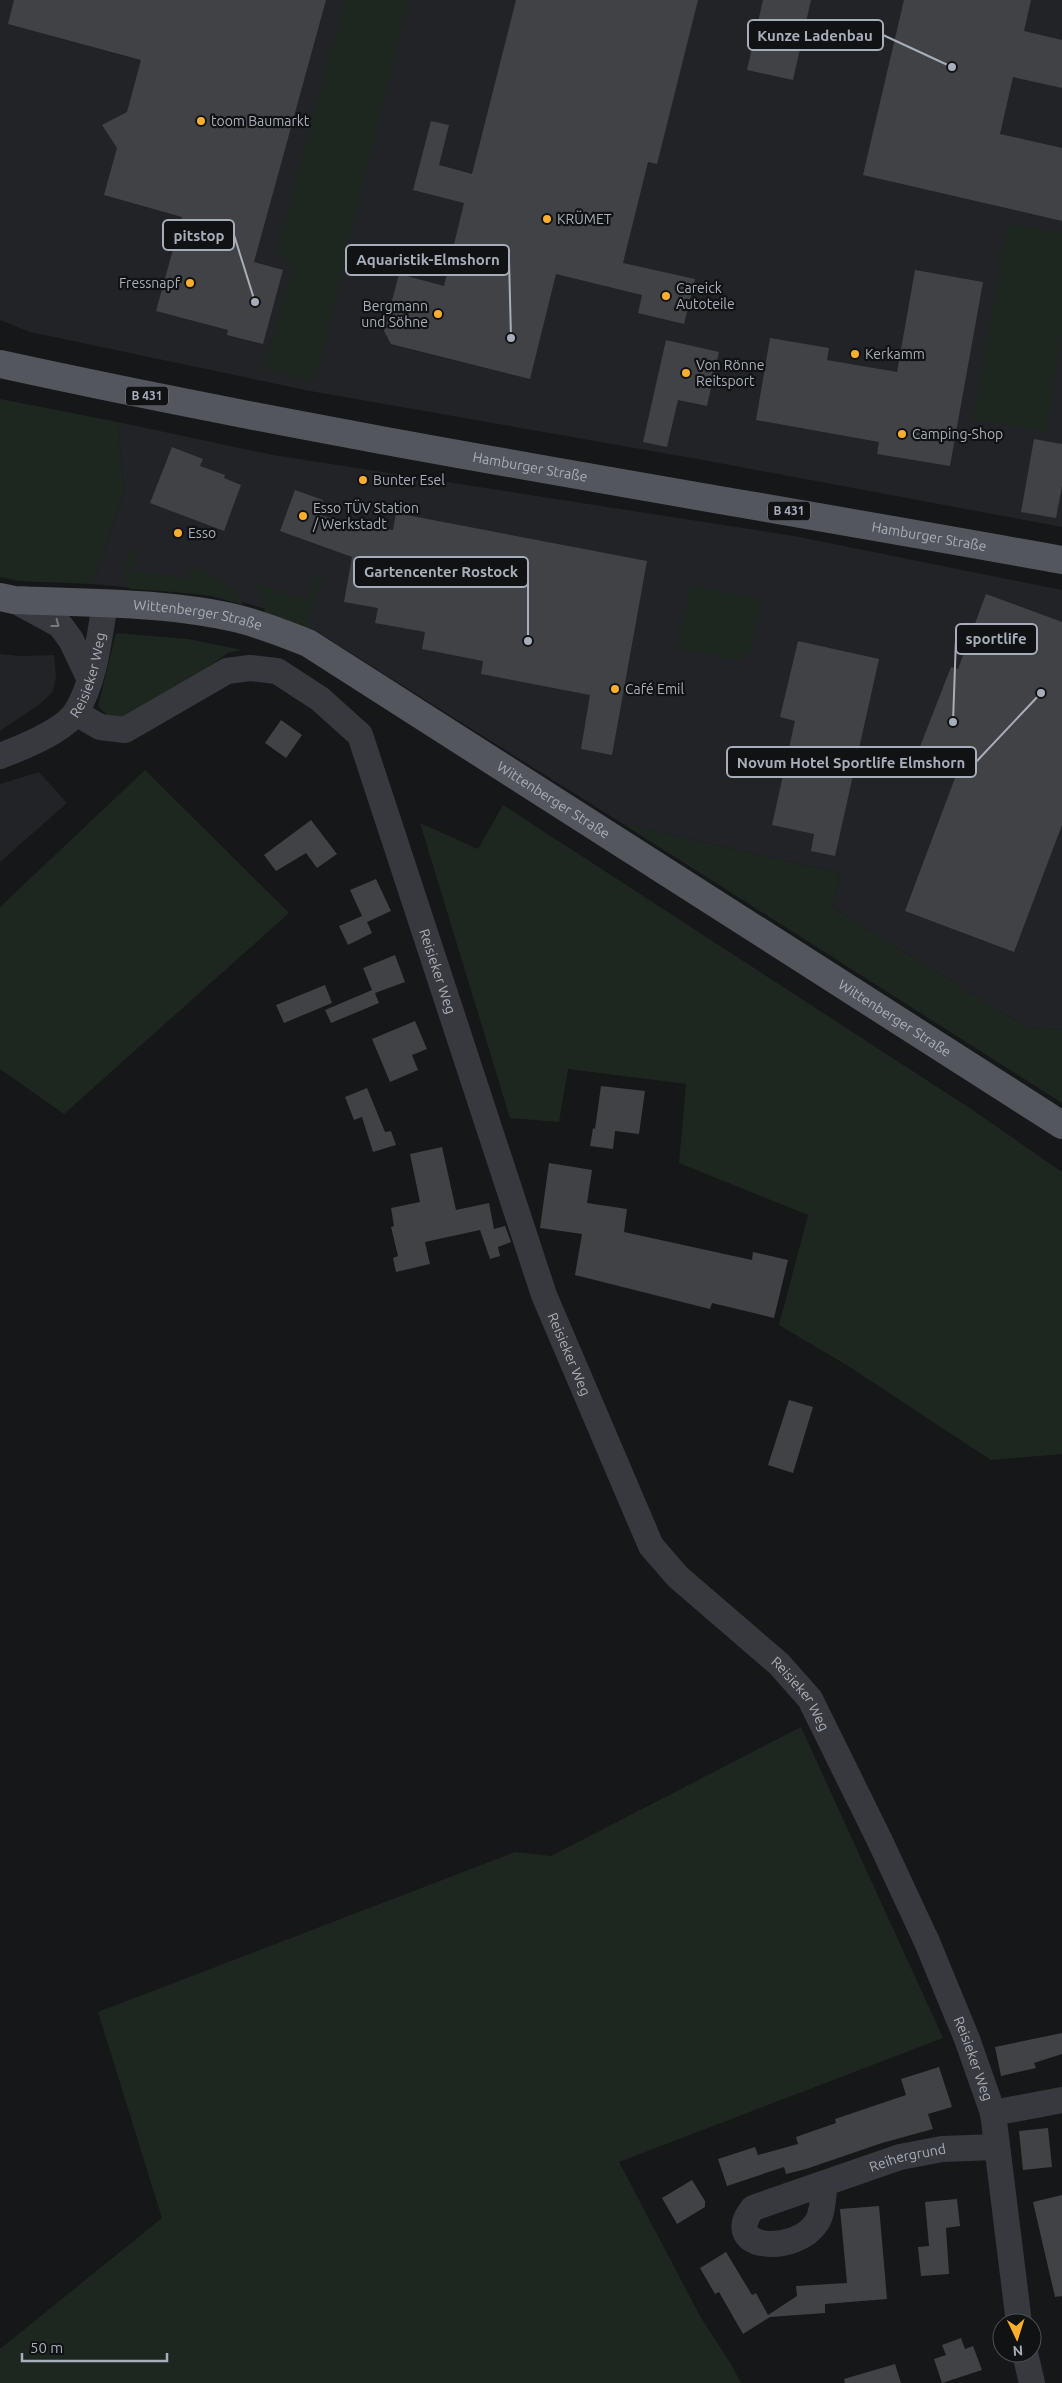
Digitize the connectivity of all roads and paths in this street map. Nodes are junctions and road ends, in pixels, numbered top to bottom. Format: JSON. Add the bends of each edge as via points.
{"nodes":[{"id":1,"x":0,"y":364,"type":"edge"},
{"id":2,"x":1062,"y":560,"type":"edge"},
{"id":3,"x":7,"y":598,"type":"edge"},
{"id":4,"x":105,"y":604,"type":"junction"},
{"id":5,"x":90,"y":680,"type":"junction"},
{"id":6,"x":76,"y":713,"type":"junction"},
{"id":7,"x":0,"y":756,"type":"edge"},
{"id":8,"x":1062,"y":1125,"type":"edge"},
{"id":9,"x":1062,"y":2100,"type":"edge"},
{"id":10,"x":993,"y":2113,"type":"junction"},
{"id":11,"x":996,"y":2147,"type":"junction"},
{"id":12,"x":825,"y":2184,"type":"dead end"},
{"id":13,"x":1018,"y":2313,"type":"edge"},
{"id":14,"x":1027,"y":2363,"type":"edge"},
{"id":15,"x":1032,"y":2383,"type":"edge"}],
"edges":[{"from":1,"to":2,"type":"main road","name":"Hamburger Straße","number":"B 431","via":[[395,444]]},
{"from":3,"to":4,"type":"main road","name":"Wittenberger Straße"},
{"from":3,"to":5,"type":"street","one_way":true,"via":[[60,625]]},
{"from":4,"to":5,"type":"street","name":"Reisieker Weg"},
{"from":4,"to":8,"type":"main road","name":"Wittenberger Straße","via":[[238,619],[308,644]]},
{"from":5,"to":6,"type":"street","name":"Reisieker Weg"},
{"from":6,"to":7,"type":"street","via":[[52,732]]},
{"from":6,"to":10,"type":"street","name":"Reisieker Weg","via":[[100,727],[126,730],[227,671],[250,668],[277,671],[320,699],[360,735],[544,1295],[647,1538],[678,1577],[779,1664],[810,1699],[927,1942]]},
{"from":9,"to":10,"type":"street"},
{"from":10,"to":11,"type":"street","name":"Reisieker Weg"},
{"from":11,"to":12,"type":"street","name":"Reihergrund","via":[[942,2150],[900,2157]]},
{"from":11,"to":13,"type":"street","name":"Reisieker Weg"},
{"from":14,"to":15,"type":"street"}]}
